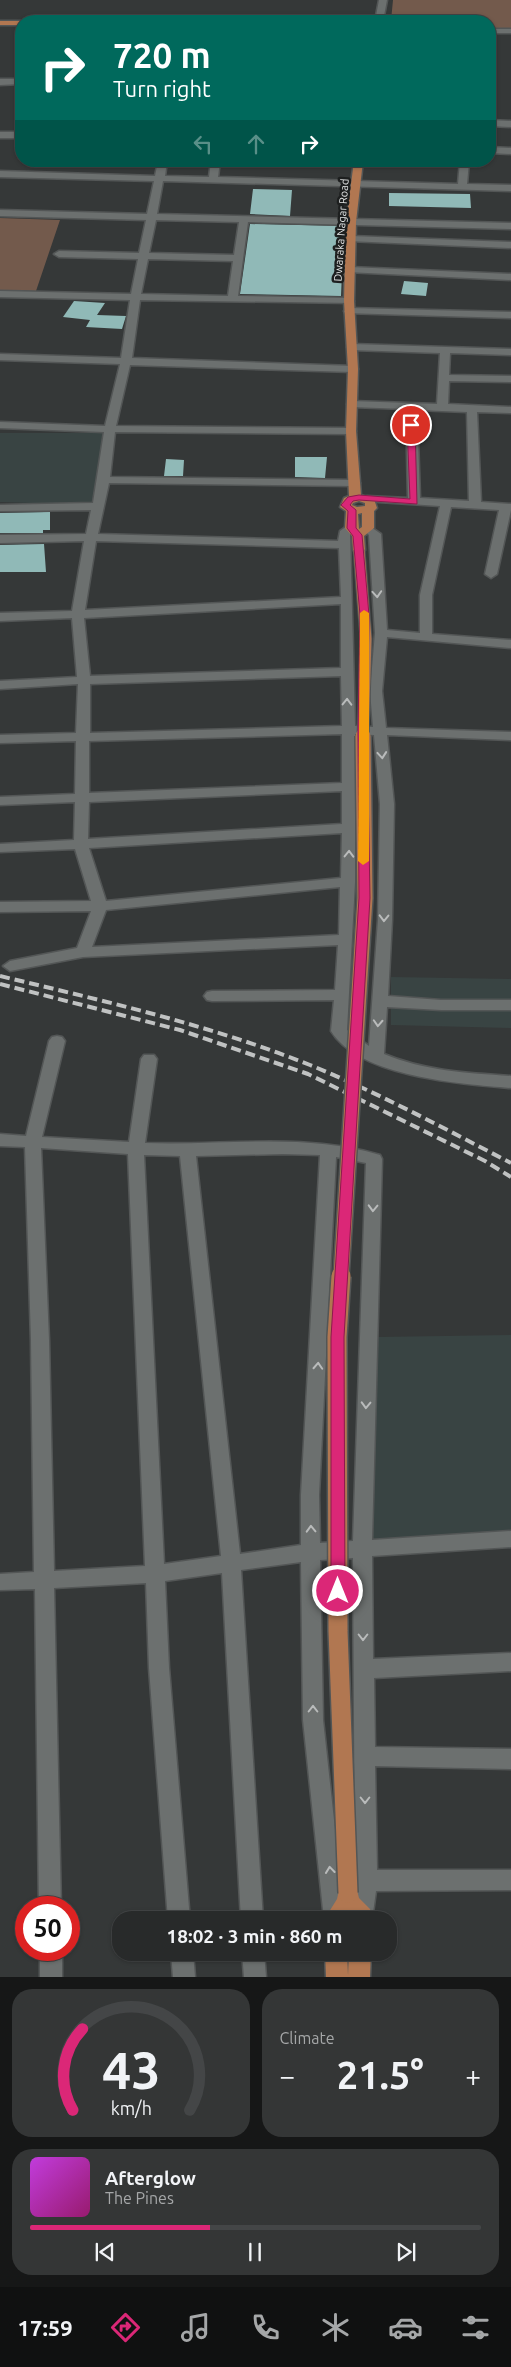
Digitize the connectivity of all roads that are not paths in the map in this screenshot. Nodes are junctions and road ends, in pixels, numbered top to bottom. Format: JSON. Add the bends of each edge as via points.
{"nodes":[{"id":1,"x":383,"y":0,"type":"edge"},
{"id":2,"x":380,"y":15,"type":"edge"},
{"id":3,"x":0,"y":22,"type":"edge"},
{"id":4,"x":15,"y":23,"type":"edge"},
{"id":5,"x":496,"y":31,"type":"edge"},
{"id":6,"x":511,"y":32,"type":"edge"},
{"id":7,"x":0,"y":82,"type":"edge"},
{"id":8,"x":15,"y":82,"type":"edge"},
{"id":9,"x":496,"y":123,"type":"edge"},
{"id":10,"x":511,"y":124,"type":"edge"},
{"id":11,"x":0,"y":135,"type":"edge"},
{"id":12,"x":15,"y":135,"type":"edge"},
{"id":13,"x":496,"y":150,"type":"edge"},
{"id":14,"x":511,"y":151,"type":"edge"},
{"id":15,"x":162,"y":167,"type":"edge"},
{"id":16,"x":215,"y":167,"type":"edge"},
{"id":17,"x":358,"y":167,"type":"edge"},
{"id":18,"x":464,"y":167,"type":"edge"},
{"id":19,"x":0,"y":174,"type":"edge"},
{"id":20,"x":160,"y":178,"type":"junction"},
{"id":21,"x":213,"y":180,"type":"junction"},
{"id":22,"x":355,"y":184,"type":"junction"},
{"id":23,"x":462,"y":187,"type":"junction"},
{"id":24,"x":511,"y":188,"type":"edge"},
{"id":25,"x":0,"y":213,"type":"edge"},
{"id":26,"x":150,"y":217,"type":"junction"},
{"id":27,"x":244,"y":220,"type":"junction"},
{"id":28,"x":351,"y":222,"type":"junction"},
{"id":29,"x":511,"y":226,"type":"edge"},
{"id":30,"x":351,"y":239,"type":"junction"},
{"id":31,"x":511,"y":245,"type":"edge"},
{"id":32,"x":59,"y":254,"type":"dead end"},
{"id":33,"x":143,"y":256,"type":"junction"},
{"id":34,"x":239,"y":258,"type":"junction"},
{"id":35,"x":350,"y":270,"type":"junction"},
{"id":36,"x":511,"y":277,"type":"edge"},
{"id":37,"x":0,"y":294,"type":"edge"},
{"id":38,"x":135,"y":297,"type":"junction"},
{"id":39,"x":233,"y":299,"type":"junction"},
{"id":40,"x":349,"y":310,"type":"junction"},
{"id":41,"x":511,"y":315,"type":"edge"},
{"id":42,"x":511,"y":322,"type":"edge"},
{"id":43,"x":352,"y":347,"type":"junction"},
{"id":44,"x":445,"y":350,"type":"junction"},
{"id":45,"x":511,"y":352,"type":"edge"},
{"id":46,"x":0,"y":357,"type":"edge"},
{"id":47,"x":126,"y":361,"type":"junction"},
{"id":48,"x":353,"y":369,"type":"junction"},
{"id":49,"x":444,"y":378,"type":"junction"},
{"id":50,"x":511,"y":379,"type":"edge"},
{"id":51,"x":352,"y":404,"type":"junction"},
{"id":52,"x":411,"y":406,"type":"junction"},
{"id":53,"x":442,"y":406,"type":"junction"},
{"id":54,"x":472,"y":409,"type":"junction"},
{"id":55,"x":511,"y":410,"type":"edge"},
{"id":56,"x":0,"y":425,"type":"edge"},
{"id":57,"x":110,"y":429,"type":"junction"},
{"id":58,"x":351,"y":431,"type":"junction"},
{"id":59,"x":104,"y":480,"type":"junction"},
{"id":60,"x":354,"y":483,"type":"junction"},
{"id":61,"x":355,"y":498,"type":"junction"},
{"id":62,"x":414,"y":502,"type":"junction"},
{"id":63,"x":369,"y":505,"type":"junction"},
{"id":64,"x":475,"y":505,"type":"junction"},
{"id":65,"x":98,"y":506,"type":"junction"},
{"id":66,"x":445,"y":507,"type":"junction"},
{"id":67,"x":0,"y":508,"type":"edge"},
{"id":68,"x":352,"y":510,"type":"junction"},
{"id":69,"x":508,"y":510,"type":"edge"},
{"id":70,"x":359,"y":530,"type":"junction"},
{"id":71,"x":91,"y":537,"type":"junction"},
{"id":72,"x":0,"y":539,"type":"edge"},
{"id":73,"x":345,"y":545,"type":"junction"},
{"id":74,"x":491,"y":574,"type":"dead end"},
{"id":75,"x":347,"y":600,"type":"junction"},
{"id":76,"x":78,"y":614,"type":"junction"},
{"id":77,"x":0,"y":617,"type":"edge"},
{"id":78,"x":381,"y":633,"type":"junction"},
{"id":79,"x":426,"y":637,"type":"junction"},
{"id":80,"x":511,"y":644,"type":"edge"},
{"id":81,"x":347,"y":672,"type":"junction"},
{"id":82,"x":84,"y":680,"type":"junction"},
{"id":83,"x":0,"y":685,"type":"edge"},
{"id":84,"x":346,"y":730,"type":"junction"},
{"id":85,"x":380,"y":732,"type":"junction"},
{"id":86,"x":511,"y":736,"type":"edge"},
{"id":87,"x":83,"y":737,"type":"junction"},
{"id":88,"x":0,"y":739,"type":"edge"},
{"id":89,"x":349,"y":788,"type":"junction"},
{"id":90,"x":82,"y":796,"type":"junction"},
{"id":91,"x":0,"y":801,"type":"edge"},
{"id":92,"x":349,"y":828,"type":"junction"},
{"id":93,"x":80,"y":844,"type":"junction"},
{"id":94,"x":0,"y":848,"type":"edge"},
{"id":95,"x":348,"y":882,"type":"junction"},
{"id":96,"x":100,"y":906,"type":"junction"},
{"id":97,"x":0,"y":908,"type":"edge"},
{"id":98,"x":346,"y":940,"type":"junction"},
{"id":99,"x":83,"y":952,"type":"junction"},
{"id":100,"x":10,"y":966,"type":"dead end"},
{"id":101,"x":341,"y":995,"type":"junction"},
{"id":102,"x":212,"y":996,"type":"dead end"},
{"id":103,"x":379,"y":1001,"type":"junction"},
{"id":104,"x":511,"y":1005,"type":"edge"},
{"id":105,"x":57,"y":1041,"type":"dead end"},
{"id":106,"x":149,"y":1059,"type":"dead end"},
{"id":107,"x":382,"y":1061,"type":"junction"},
{"id":108,"x":511,"y":1082,"type":"edge"},
{"id":109,"x":0,"y":1140,"type":"edge"},
{"id":110,"x":33,"y":1142,"type":"junction"},
{"id":111,"x":136,"y":1148,"type":"junction"},
{"id":112,"x":188,"y":1150,"type":"junction"},
{"id":113,"x":328,"y":1150,"type":"junction"},
{"id":114,"x":511,"y":1539,"type":"edge"},
{"id":115,"x":362,"y":1548,"type":"junction"},
{"id":116,"x":312,"y":1552,"type":"junction"},
{"id":117,"x":231,"y":1563,"type":"junction"},
{"id":118,"x":156,"y":1574,"type":"junction"},
{"id":119,"x":44,"y":1580,"type":"junction"},
{"id":120,"x":0,"y":1582,"type":"edge"},
{"id":121,"x":511,"y":1662,"type":"edge"},
{"id":122,"x":363,"y":1669,"type":"junction"},
{"id":123,"x":365,"y":1756,"type":"junction"},
{"id":124,"x":511,"y":1759,"type":"edge"},
{"id":125,"x":511,"y":1880,"type":"edge"},
{"id":126,"x":366,"y":1881,"type":"junction"},
{"id":127,"x":50,"y":1896,"type":"edge"},
{"id":128,"x":178,"y":1911,"type":"edge"},
{"id":129,"x":251,"y":1911,"type":"edge"},
{"id":130,"x":348,"y":1911,"type":"edge"},
{"id":131,"x":348,"y":1911,"type":"edge"},
{"id":132,"x":349,"y":1911,"type":"edge"},
{"id":133,"x":51,"y":1961,"type":"edge"},
{"id":134,"x":183,"y":1961,"type":"edge"},
{"id":135,"x":254,"y":1961,"type":"edge"},
{"id":136,"x":336,"y":1961,"type":"edge"},
{"id":137,"x":360,"y":1961,"type":"edge"},
{"id":138,"x":51,"y":1977,"type":"edge"},
{"id":139,"x":184,"y":1977,"type":"edge"},
{"id":140,"x":255,"y":1977,"type":"edge"},
{"id":141,"x":337,"y":1977,"type":"edge"},
{"id":142,"x":359,"y":1977,"type":"edge"}],
"edges":[{"from":1,"to":2,"type":"street"},
{"from":3,"to":4,"type":"main road"},
{"from":5,"to":6,"type":"street"},
{"from":7,"to":8,"type":"street"},
{"from":9,"to":10,"type":"street"},
{"from":11,"to":12,"type":"street"},
{"from":13,"to":14,"type":"street"},
{"from":15,"to":20,"type":"street"},
{"from":16,"to":21,"type":"street"},
{"from":17,"to":22,"type":"main road","name":"Dwaraka Nagar Road"},
{"from":18,"to":23,"type":"street"},
{"from":19,"to":20,"type":"street"},
{"from":20,"to":21,"type":"street"},
{"from":20,"to":26,"type":"street"},
{"from":21,"to":22,"type":"street"},
{"from":22,"to":23,"type":"street"},
{"from":22,"to":28,"type":"main road","name":"Dwaraka Nagar Road"},
{"from":23,"to":24,"type":"street"},
{"from":25,"to":26,"type":"street"},
{"from":26,"to":27,"type":"street"},
{"from":26,"to":33,"type":"street"},
{"from":27,"to":28,"type":"street"},
{"from":27,"to":34,"type":"street"},
{"from":28,"to":29,"type":"street"},
{"from":28,"to":30,"type":"main road","name":"Dwaraka Nagar Road"},
{"from":30,"to":31,"type":"street"},
{"from":30,"to":35,"type":"main road","name":"Dwaraka Nagar Road"},
{"from":32,"to":33,"type":"street"},
{"from":33,"to":34,"type":"street"},
{"from":33,"to":38,"type":"street"},
{"from":34,"to":39,"type":"street"},
{"from":35,"to":36,"type":"street"},
{"from":35,"to":40,"type":"main road","name":"Dwaraka Nagar Road"},
{"from":37,"to":38,"type":"street"},
{"from":38,"to":39,"type":"street"},
{"from":38,"to":47,"type":"street"},
{"from":39,"to":40,"type":"street"},
{"from":40,"to":41,"type":"street"},
{"from":40,"to":42,"type":"street"},
{"from":40,"to":43,"type":"main road","name":"Dwaraka Nagar Road"},
{"from":43,"to":44,"type":"street"},
{"from":43,"to":48,"type":"main road","name":"Dwaraka Nagar Road"},
{"from":44,"to":45,"type":"street"},
{"from":44,"to":49,"type":"street"},
{"from":46,"to":47,"type":"street"},
{"from":47,"to":48,"type":"street"},
{"from":47,"to":57,"type":"street"},
{"from":48,"to":51,"type":"main road","name":"Dwaraka Nagar Road"},
{"from":49,"to":50,"type":"street"},
{"from":49,"to":53,"type":"street"},
{"from":51,"to":52,"type":"street"},
{"from":51,"to":58,"type":"main road","name":"Dwaraka Nagar Road"},
{"from":52,"to":53,"type":"street"},
{"from":52,"to":62,"type":"street"},
{"from":53,"to":54,"type":"street"},
{"from":54,"to":55,"type":"street"},
{"from":54,"to":64,"type":"street"},
{"from":56,"to":57,"type":"street"},
{"from":57,"to":58,"type":"street"},
{"from":57,"to":59,"type":"street"},
{"from":58,"to":60,"type":"main road","name":"Dwaraka Nagar Road"},
{"from":59,"to":60,"type":"street"},
{"from":59,"to":65,"type":"street"},
{"from":60,"to":61,"type":"main road","name":"Dwaraka Nagar Road"},
{"from":61,"to":63,"type":"main road"},
{"from":61,"to":68,"type":"main road","name":"Dwaraka Nagar Road","via":[[346,502],[346,507]]},
{"from":62,"to":63,"type":"street"},
{"from":62,"to":66,"type":"street"},
{"from":63,"to":66,"type":"street"},
{"from":63,"to":68,"type":"main road"},
{"from":63,"to":70,"type":"main road"},
{"from":64,"to":66,"type":"street"},
{"from":64,"to":69,"type":"street"},
{"from":65,"to":67,"type":"street"},
{"from":65,"to":71,"type":"street"},
{"from":66,"to":69,"type":"street"},
{"from":66,"to":79,"type":"street","via":[[426,595]]},
{"from":68,"to":70,"type":"main road"},
{"from":69,"to":74,"type":"street"},
{"from":70,"to":73,"type":"street","via":[[344,533]]},
{"from":70,"to":78,"type":"street","one_way":true,"via":[[375,534]]},
{"from":70,"to":130,"type":"main road","bridge":true,"via":[[366,639],[362,730],[365,898],[337,1337],[338,1630]]},
{"from":71,"to":72,"type":"street"},
{"from":71,"to":73,"type":"street"},
{"from":71,"to":76,"type":"street"},
{"from":73,"to":75,"type":"street"},
{"from":75,"to":76,"type":"street"},
{"from":75,"to":81,"type":"street"},
{"from":76,"to":77,"type":"street"},
{"from":76,"to":82,"type":"street"},
{"from":78,"to":79,"type":"street"},
{"from":78,"to":85,"type":"street","via":[[376,691]]},
{"from":79,"to":80,"type":"street"},
{"from":81,"to":82,"type":"street"},
{"from":84,"to":81,"type":"street","one_way":true},
{"from":82,"to":83,"type":"street"},
{"from":82,"to":87,"type":"street"},
{"from":84,"to":85,"type":"street"},
{"from":84,"to":87,"type":"street"},
{"from":84,"to":89,"type":"street"},
{"from":85,"to":86,"type":"street"},
{"from":85,"to":103,"type":"street","one_way":true,"via":[[387,804],[385,920]]},
{"from":87,"to":88,"type":"street"},
{"from":87,"to":90,"type":"street"},
{"from":89,"to":90,"type":"street"},
{"from":89,"to":92,"type":"street"},
{"from":90,"to":91,"type":"street"},
{"from":90,"to":93,"type":"street"},
{"from":92,"to":93,"type":"street"},
{"from":95,"to":92,"type":"street","one_way":true},
{"from":93,"to":94,"type":"street"},
{"from":93,"to":96,"type":"street"},
{"from":95,"to":96,"type":"street"},
{"from":95,"to":98,"type":"street"},
{"from":96,"to":97,"type":"street"},
{"from":96,"to":99,"type":"street"},
{"from":98,"to":99,"type":"street"},
{"from":98,"to":101,"type":"street"},
{"from":99,"to":100,"type":"street"},
{"from":101,"to":102,"type":"street"},
{"from":101,"to":107,"type":"street","via":[[339,1031]]},
{"from":103,"to":104,"type":"street"},
{"from":103,"to":107,"type":"street","one_way":true},
{"from":105,"to":110,"type":"street"},
{"from":106,"to":111,"type":"street"},
{"from":107,"to":108,"type":"street","via":[[440,1077]]},
{"from":109,"to":110,"type":"street"},
{"from":110,"to":111,"type":"street"},
{"from":110,"to":119,"type":"street"},
{"from":111,"to":112,"type":"street"},
{"from":111,"to":118,"type":"street"},
{"from":112,"to":113,"type":"street"},
{"from":112,"to":117,"type":"street"},
{"from":113,"to":115,"type":"street","one_way":true,"via":[[374,1159]]},
{"from":116,"to":113,"type":"street","one_way":true,"via":[[310,1494]]},
{"from":114,"to":115,"type":"street"},
{"from":115,"to":116,"type":"street"},
{"from":115,"to":122,"type":"street","one_way":true},
{"from":116,"to":117,"type":"street"},
{"from":131,"to":116,"type":"street","one_way":true,"via":[[313,1720]]},
{"from":117,"to":118,"type":"street"},
{"from":117,"to":129,"type":"street"},
{"from":118,"to":119,"type":"street"},
{"from":118,"to":128,"type":"street","via":[[159,1668]]},
{"from":119,"to":120,"type":"street"},
{"from":119,"to":127,"type":"street"},
{"from":121,"to":122,"type":"street"},
{"from":122,"to":123,"type":"street"},
{"from":123,"to":124,"type":"street"},
{"from":123,"to":126,"type":"street","one_way":true},
{"from":125,"to":126,"type":"street"},
{"from":126,"to":132,"type":"street"},
{"from":133,"to":138,"type":"street"},
{"from":134,"to":139,"type":"street"},
{"from":135,"to":140,"type":"street"},
{"from":136,"to":141,"type":"main road"},
{"from":137,"to":142,"type":"main road"}]}
